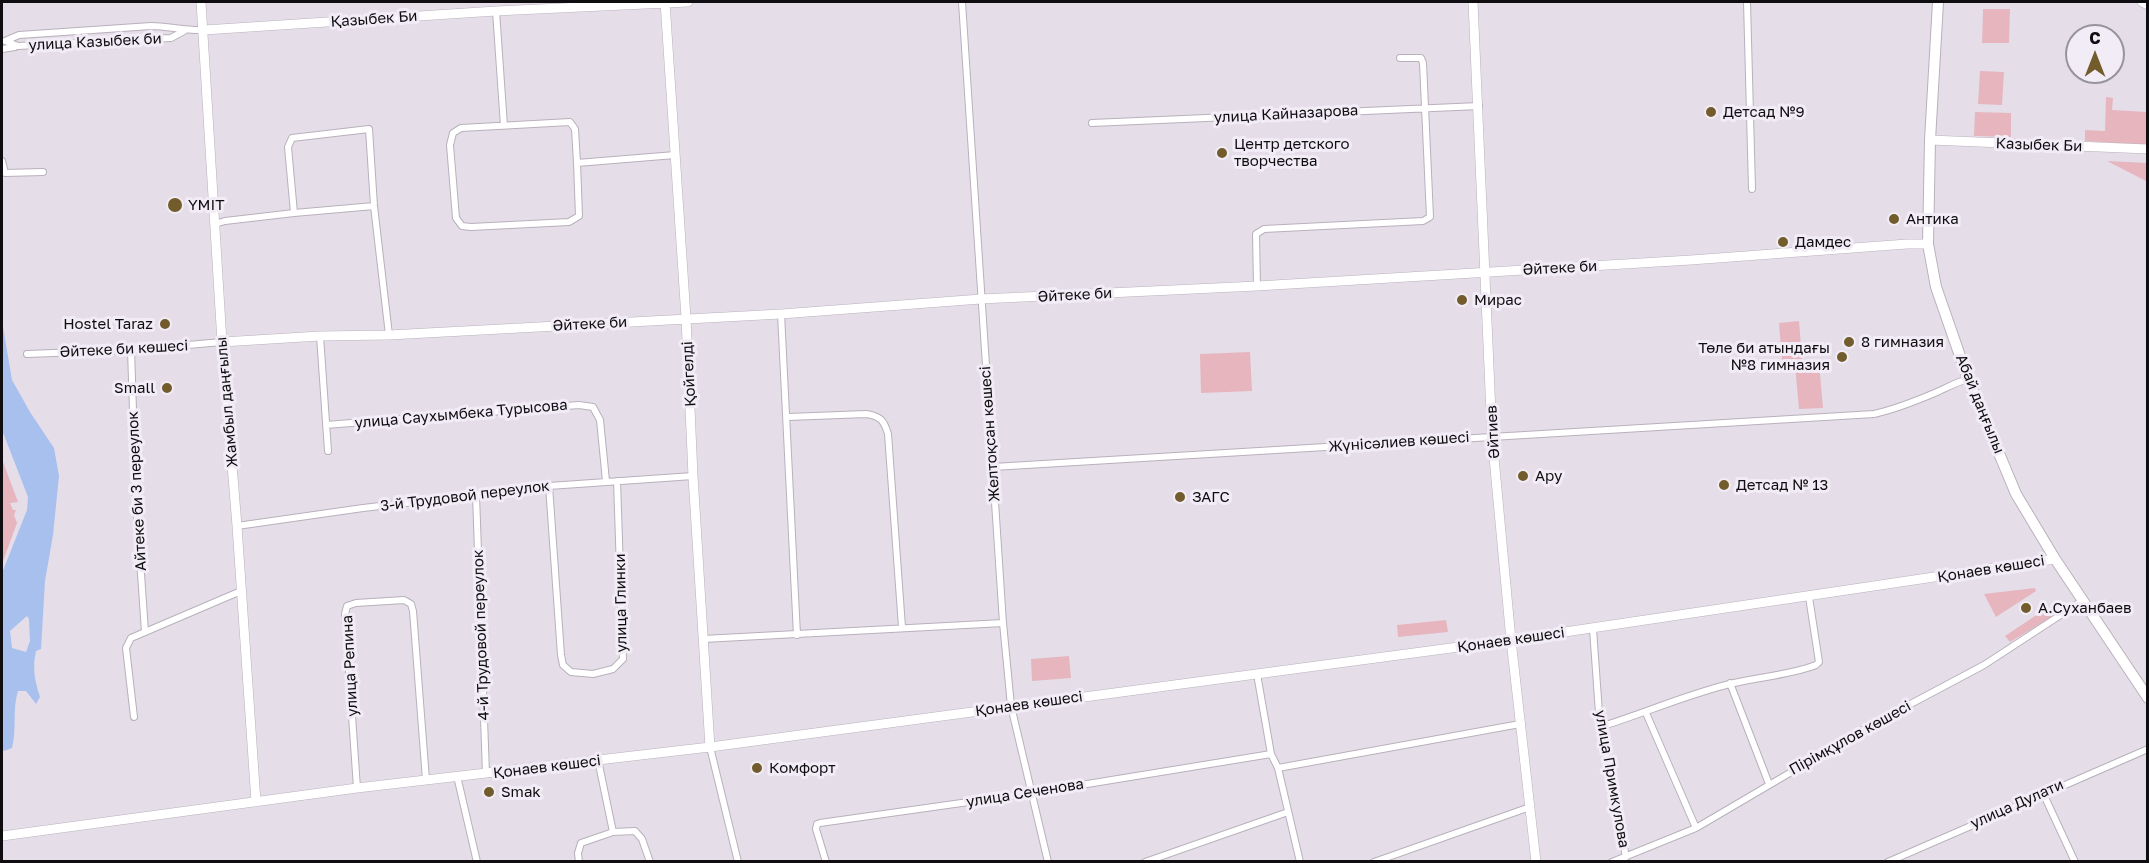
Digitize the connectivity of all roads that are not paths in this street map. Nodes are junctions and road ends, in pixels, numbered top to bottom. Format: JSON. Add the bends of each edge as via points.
{"nodes":[{"id":1,"x":201,"y":2,"type":"edge"},
{"id":2,"x":665,"y":2,"type":"edge"},
{"id":3,"x":688,"y":2,"type":"edge"},
{"id":4,"x":962,"y":2,"type":"edge"},
{"id":5,"x":1473,"y":2,"type":"edge"},
{"id":6,"x":1748,"y":2,"type":"edge"},
{"id":7,"x":1938,"y":2,"type":"edge"},
{"id":8,"x":2142,"y":2,"type":"edge"},
{"id":9,"x":2148,"y":5,"type":"edge"},
{"id":10,"x":496,"y":11,"type":"junction"},
{"id":11,"x":204,"y":30,"type":"junction"},
{"id":12,"x":184,"y":31,"type":"junction"},
{"id":13,"x":18,"y":46,"type":"junction"},
{"id":14,"x":2,"y":49,"type":"edge"},
{"id":15,"x":1400,"y":58,"type":"dead end"},
{"id":16,"x":1479,"y":106,"type":"junction"},
{"id":17,"x":1424,"y":108,"type":"junction"},
{"id":18,"x":1092,"y":123,"type":"dead end"},
{"id":19,"x":504,"y":126,"type":"junction"},
{"id":20,"x":1930,"y":140,"type":"junction"},
{"id":21,"x":2148,"y":149,"type":"edge"},
{"id":22,"x":675,"y":155,"type":"junction"},
{"id":23,"x":2,"y":161,"type":"edge"},
{"id":24,"x":577,"y":163,"type":"junction"},
{"id":25,"x":43,"y":172,"type":"dead end"},
{"id":26,"x":1752,"y":189,"type":"dead end"},
{"id":27,"x":374,"y":206,"type":"junction"},
{"id":28,"x":294,"y":213,"type":"junction"},
{"id":29,"x":215,"y":224,"type":"junction"},
{"id":30,"x":1928,"y":244,"type":"junction"},
{"id":31,"x":1486,"y":272,"type":"junction"},
{"id":32,"x":1257,"y":286,"type":"junction"},
{"id":33,"x":981,"y":299,"type":"junction"},
{"id":34,"x":781,"y":314,"type":"junction"},
{"id":35,"x":686,"y":318,"type":"junction"},
{"id":36,"x":389,"y":335,"type":"junction"},
{"id":37,"x":320,"y":336,"type":"junction"},
{"id":38,"x":222,"y":342,"type":"junction"},
{"id":39,"x":131,"y":350,"type":"junction"},
{"id":40,"x":27,"y":354,"type":"dead end"},
{"id":41,"x":1968,"y":379,"type":"junction"},
{"id":42,"x":788,"y":417,"type":"junction"},
{"id":43,"x":326,"y":425,"type":"junction"},
{"id":44,"x":1492,"y":436,"type":"junction"},
{"id":45,"x":328,"y":451,"type":"dead end"},
{"id":46,"x":993,"y":467,"type":"junction"},
{"id":47,"x":693,"y":476,"type":"junction"},
{"id":48,"x":617,"y":480,"type":"junction"},
{"id":49,"x":606,"y":481,"type":"junction"},
{"id":50,"x":549,"y":486,"type":"junction"},
{"id":51,"x":476,"y":495,"type":"junction"},
{"id":52,"x":237,"y":526,"type":"junction"},
{"id":53,"x":2055,"y":559,"type":"junction"},
{"id":54,"x":241,"y":591,"type":"junction"},
{"id":55,"x":1809,"y":597,"type":"junction"},
{"id":56,"x":2082,"y":601,"type":"junction"},
{"id":57,"x":1003,"y":623,"type":"junction"},
{"id":58,"x":902,"y":627,"type":"junction"},
{"id":59,"x":1593,"y":628,"type":"junction"},
{"id":60,"x":145,"y":632,"type":"junction"},
{"id":61,"x":797,"y":635,"type":"junction"},
{"id":62,"x":703,"y":639,"type":"junction"},
{"id":63,"x":1511,"y":640,"type":"junction"},
{"id":64,"x":1257,"y":674,"type":"junction"},
{"id":65,"x":1730,"y":684,"type":"junction"},
{"id":66,"x":2144,"y":686,"type":"edge"},
{"id":67,"x":2148,"y":698,"type":"edge"},
{"id":68,"x":1011,"y":706,"type":"junction"},
{"id":69,"x":1646,"y":712,"type":"junction"},
{"id":70,"x":134,"y":717,"type":"dead end"},
{"id":71,"x":1520,"y":724,"type":"junction"},
{"id":72,"x":1600,"y":727,"type":"junction"},
{"id":73,"x":710,"y":747,"type":"junction"},
{"id":74,"x":2148,"y":749,"type":"edge"},
{"id":75,"x":1271,"y":754,"type":"junction"},
{"id":76,"x":598,"y":760,"type":"junction"},
{"id":77,"x":1278,"y":768,"type":"junction"},
{"id":78,"x":486,"y":774,"type":"junction"},
{"id":79,"x":457,"y":776,"type":"junction"},
{"id":80,"x":426,"y":780,"type":"junction"},
{"id":81,"x":1769,"y":784,"type":"junction"},
{"id":82,"x":357,"y":788,"type":"junction"},
{"id":83,"x":1032,"y":793,"type":"junction"},
{"id":84,"x":2043,"y":793,"type":"junction"},
{"id":85,"x":256,"y":802,"type":"junction"},
{"id":86,"x":1530,"y":807,"type":"junction"},
{"id":87,"x":1288,"y":812,"type":"junction"},
{"id":88,"x":1696,"y":828,"type":"junction"},
{"id":89,"x":613,"y":832,"type":"junction"},
{"id":90,"x":2,"y":836,"type":"edge"},
{"id":91,"x":1626,"y":857,"type":"junction"},
{"id":92,"x":477,"y":861,"type":"edge"},
{"id":93,"x":579,"y":861,"type":"edge"},
{"id":94,"x":650,"y":861,"type":"edge"},
{"id":95,"x":738,"y":861,"type":"edge"},
{"id":96,"x":826,"y":861,"type":"edge"},
{"id":97,"x":1048,"y":861,"type":"edge"},
{"id":98,"x":1145,"y":861,"type":"edge"},
{"id":99,"x":1300,"y":861,"type":"edge"},
{"id":100,"x":1374,"y":861,"type":"edge"},
{"id":101,"x":1536,"y":861,"type":"edge"},
{"id":102,"x":1612,"y":861,"type":"edge"},
{"id":103,"x":1888,"y":861,"type":"edge"},
{"id":104,"x":2075,"y":861,"type":"edge"}],
"edges":[{"from":1,"to":11,"type":"street","name":"Жамбыл даңғылы"},
{"from":2,"to":3,"type":"street","name":"Қазыбек Би"},
{"from":2,"to":10,"type":"street","name":"Қазыбек Би"},
{"from":2,"to":22,"type":"street","name":"Қойгелді"},
{"from":4,"to":33,"type":"street","name":"Желтоқсан көшесі"},
{"from":5,"to":16,"type":"street","name":"Әйтиев"},
{"from":6,"to":26,"type":"street"},
{"from":7,"to":20,"type":"main road","name":"Абай даңғылы"},
{"from":8,"to":9,"type":"street"},
{"from":10,"to":11,"type":"street","name":"Қазыбек Би"},
{"from":10,"to":19,"type":"street"},
{"from":11,"to":12,"type":"street","name":"улица Казыбек би"},
{"from":11,"to":29,"type":"street","name":"Жамбыл даңғылы"},
{"from":12,"to":13,"type":"street","name":"улица Казыбек би","via":[[171,38]]},
{"from":12,"to":13,"type":"street","name":"улица Казыбек би","via":[[151,26],[19,35],[5,41]]},
{"from":13,"to":14,"type":"street"},
{"from":15,"to":17,"type":"street","via":[[1420,58],[1423,63]]},
{"from":16,"to":17,"type":"street","name":"улица Кайназарова"},
{"from":16,"to":31,"type":"street","name":"Әйтиев"},
{"from":17,"to":18,"type":"street","name":"улица Кайназарова"},
{"from":17,"to":32,"type":"street","via":[[1430,217],[1423,221],[1263,229],[1256,234]]},
{"from":19,"to":24,"type":"street","via":[[570,122],[575,129]]},
{"from":19,"to":24,"type":"street","via":[[453,133],[450,145],[456,218],[462,226],[568,222],[579,216]]},
{"from":20,"to":21,"type":"street","name":"Казыбек Би"},
{"from":20,"to":30,"type":"main road","name":"Абай даңғылы"},
{"from":22,"to":24,"type":"street"},
{"from":22,"to":35,"type":"street","name":"Қойгелді"},
{"from":23,"to":25,"type":"street","via":[[5,173]]},
{"from":27,"to":28,"type":"street"},
{"from":27,"to":28,"type":"street","via":[[369,129],[292,138],[288,147]]},
{"from":27,"to":36,"type":"street"},
{"from":28,"to":29,"type":"street"},
{"from":29,"to":38,"type":"street","name":"Жамбыл даңғылы"},
{"from":30,"to":31,"type":"street","name":"Әйтеке би"},
{"from":30,"to":41,"type":"main road","name":"Абай даңғылы","via":[[1936,287]]},
{"from":31,"to":32,"type":"street","name":"Әйтеке би"},
{"from":31,"to":44,"type":"street","name":"Әйтиев"},
{"from":32,"to":33,"type":"street","name":"Әйтеке би"},
{"from":33,"to":34,"type":"street","name":"Әйтеке би"},
{"from":33,"to":46,"type":"street","name":"Желтоқсан көшесі"},
{"from":34,"to":35,"type":"street","name":"Әйтеке би"},
{"from":34,"to":42,"type":"street"},
{"from":35,"to":36,"type":"street","name":"Әйтеке би"},
{"from":35,"to":47,"type":"street","name":"Қойгелді"},
{"from":36,"to":37,"type":"street","name":"Әйтеке би"},
{"from":37,"to":38,"type":"street","name":"Әйтеке би"},
{"from":37,"to":43,"type":"street"},
{"from":38,"to":39,"type":"street","name":"Әйтеке би көшесі"},
{"from":38,"to":52,"type":"street","name":"Жамбыл даңғылы"},
{"from":39,"to":40,"type":"street","name":"Әйтеке би көшесі"},
{"from":39,"to":60,"type":"street","name":"Айтеке би 3 переулок"},
{"from":41,"to":44,"type":"street","name":"Жүнісәлиев көшесі","via":[[1900,408],[1874,414]]},
{"from":41,"to":53,"type":"main road","name":"Абай даңғылы","via":[[2016,494]]},
{"from":42,"to":58,"type":"street","via":[[866,414],[884,421]]},
{"from":42,"to":61,"type":"street"},
{"from":43,"to":45,"type":"street"},
{"from":43,"to":49,"type":"street","name":"улица Саухымбека Турысова","via":[[593,407],[600,420]]},
{"from":44,"to":46,"type":"street","name":"Жүнісәлиев көшесі"},
{"from":44,"to":63,"type":"street","name":"Әйтиев"},
{"from":46,"to":57,"type":"street","name":"Желтоқсан көшесі"},
{"from":47,"to":48,"type":"street","name":"3-й Трудовой переулок"},
{"from":47,"to":62,"type":"street","name":"Қойгелді"},
{"from":48,"to":49,"type":"street","name":"3-й Трудовой переулок"},
{"from":48,"to":50,"type":"street","name":"улица Глинки","via":[[623,658],[613,669],[593,674],[571,672],[563,665]]},
{"from":49,"to":50,"type":"street","name":"3-й Трудовой переулок"},
{"from":50,"to":51,"type":"street","name":"3-й Трудовой переулок"},
{"from":51,"to":52,"type":"street","name":"3-й Трудовой переулок"},
{"from":51,"to":78,"type":"street","name":"4-й Трудовой переулок"},
{"from":52,"to":54,"type":"street","name":"Жамбыл даңғылы"},
{"from":53,"to":55,"type":"street","name":"Қонаев көшесі"},
{"from":53,"to":56,"type":"main road","name":"Абай даңғылы"},
{"from":54,"to":60,"type":"street"},
{"from":54,"to":85,"type":"street","name":"Жамбыл даңғылы"},
{"from":55,"to":59,"type":"street","name":"Қонаев көшесі"},
{"from":55,"to":65,"type":"street","via":[[1820,662]]},
{"from":56,"to":66,"type":"main road","name":"Абай даңғылы"},
{"from":56,"to":81,"type":"street","name":"Пірімқұлов көшесі","via":[[1984,664]]},
{"from":57,"to":58,"type":"street"},
{"from":57,"to":68,"type":"street","name":"Желтоқсан көшесі"},
{"from":58,"to":61,"type":"street"},
{"from":59,"to":63,"type":"street","name":"Қонаев көшесі"},
{"from":59,"to":72,"type":"street","name":"улица Примкулова"},
{"from":60,"to":70,"type":"street","via":[[131,638],[126,648]]},
{"from":61,"to":62,"type":"street"},
{"from":62,"to":73,"type":"street","name":"Қойгелді"},
{"from":63,"to":64,"type":"street","name":"Қонаев көшесі"},
{"from":63,"to":71,"type":"street","name":"Әйтиев"},
{"from":64,"to":68,"type":"street","name":"Қонаев көшесі"},
{"from":64,"to":75,"type":"street"},
{"from":65,"to":69,"type":"street"},
{"from":65,"to":81,"type":"street"},
{"from":66,"to":67,"type":"main road","name":"Абай даңғылы"},
{"from":68,"to":73,"type":"street","name":"Қонаев көшесі"},
{"from":68,"to":83,"type":"street","name":"Желтоқсан көшесі"},
{"from":69,"to":72,"type":"street"},
{"from":69,"to":88,"type":"street"},
{"from":71,"to":77,"type":"street"},
{"from":71,"to":86,"type":"street","name":"Әйтиев"},
{"from":72,"to":91,"type":"street","name":"улица Примкулова"},
{"from":73,"to":76,"type":"street","name":"Қонаев көшесі"},
{"from":73,"to":95,"type":"street"},
{"from":74,"to":84,"type":"street","name":"улица Дулати"},
{"from":75,"to":77,"type":"street"},
{"from":75,"to":83,"type":"street","name":"улица Сеченова"},
{"from":76,"to":78,"type":"street","name":"Қонаев көшесі"},
{"from":76,"to":89,"type":"street"},
{"from":77,"to":87,"type":"street"},
{"from":78,"to":79,"type":"street","name":"Қонаев көшесі"},
{"from":79,"to":80,"type":"street","name":"Қонаев көшесі"},
{"from":79,"to":92,"type":"street"},
{"from":80,"to":82,"type":"street","name":"Қонаев көшесі"},
{"from":80,"to":82,"type":"street","name":"улица Репина","via":[[411,604],[404,600],[356,603],[347,606],[345,614]]},
{"from":81,"to":88,"type":"street","name":"Пірімқұлов көшесі"},
{"from":82,"to":85,"type":"street","name":"Қонаев көшесі"},
{"from":83,"to":96,"type":"street","name":"улица Сеченова","via":[[820,823],[816,829]]},
{"from":83,"to":97,"type":"street","name":"Желтоқсан көшесі"},
{"from":84,"to":103,"type":"street","name":"улица Дулати"},
{"from":84,"to":104,"type":"street"},
{"from":85,"to":90,"type":"street","name":"Қонаев көшесі"},
{"from":86,"to":100,"type":"street"},
{"from":86,"to":101,"type":"street","name":"Әйтиев"},
{"from":87,"to":98,"type":"street"},
{"from":87,"to":99,"type":"street"},
{"from":88,"to":91,"type":"street","name":"Пірімқұлов көшесі"},
{"from":89,"to":93,"type":"street","via":[[581,843]]},
{"from":89,"to":94,"type":"street","via":[[640,834]]},
{"from":91,"to":102,"type":"street","name":"Пірімқұлов көшесі"}]}
